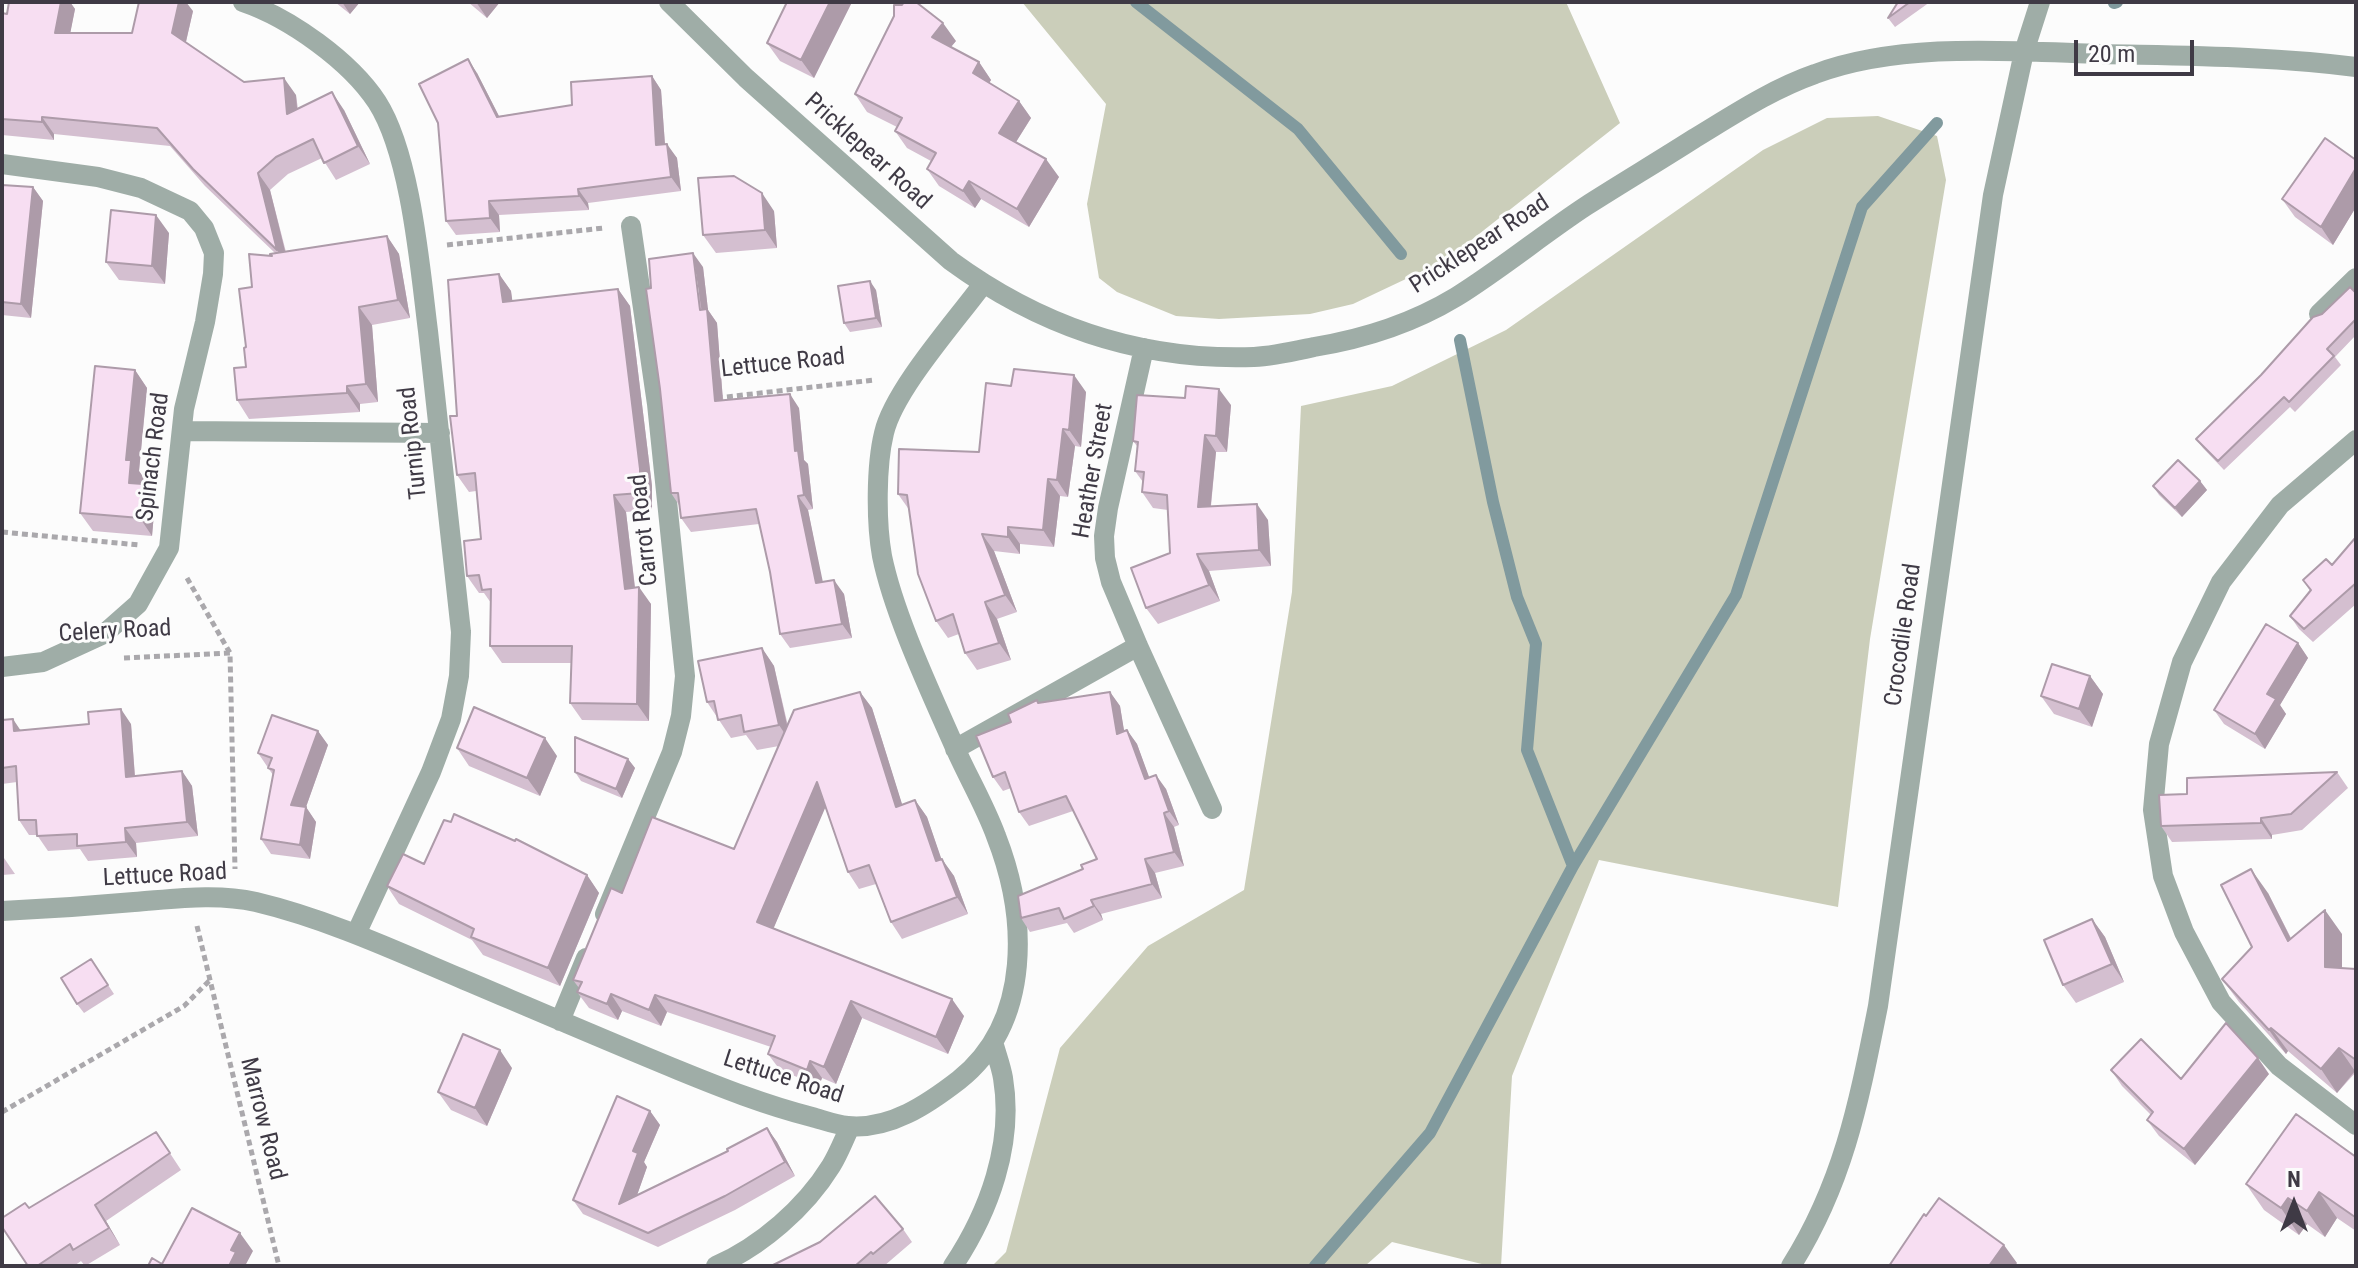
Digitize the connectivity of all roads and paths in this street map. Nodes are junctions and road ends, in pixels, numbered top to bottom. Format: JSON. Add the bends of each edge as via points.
{"nodes":[{"id":1,"x":243,"y":2,"type":"edge"},
{"id":2,"x":669,"y":2,"type":"edge"},
{"id":3,"x":2040,"y":2,"type":"edge"},
{"id":4,"x":2024,"y":52,"type":"junction"},
{"id":5,"x":2356,"y":67,"type":"edge"},
{"id":6,"x":2,"y":164,"type":"edge"},
{"id":7,"x":631,"y":226,"type":"joint"},
{"id":8,"x":418,"y":248,"type":"junction"},
{"id":9,"x":2356,"y":278,"type":"edge"},
{"id":10,"x":983,"y":284,"type":"junction"},
{"id":11,"x":2319,"y":314,"type":"edge"},
{"id":12,"x":1144,"y":348,"type":"junction"},
{"id":13,"x":915,"y":376,"type":"junction"},
{"id":14,"x":657,"y":404,"type":"junction"},
{"id":15,"x":182,"y":431,"type":"junction"},
{"id":16,"x":440,"y":433,"type":"junction"},
{"id":17,"x":2356,"y":440,"type":"edge"},
{"id":18,"x":2,"y":532,"type":"edge"},
{"id":19,"x":169,"y":548,"type":"junction"},
{"id":20,"x":1138,"y":646,"type":"junction"},
{"id":21,"x":230,"y":653,"type":"junction"},
{"id":22,"x":121,"y":658,"type":"dead end"},
{"id":23,"x":2,"y":667,"type":"edge"},
{"id":24,"x":955,"y":749,"type":"junction"},
{"id":25,"x":1212,"y":809,"type":"dead end"},
{"id":26,"x":190,"y":898,"type":"junction"},
{"id":27,"x":235,"y":898,"type":"junction"},
{"id":28,"x":2,"y":911,"type":"edge"},
{"id":29,"x":356,"y":934,"type":"junction"},
{"id":30,"x":209,"y":980,"type":"junction"},
{"id":31,"x":560,"y":1021,"type":"junction"},
{"id":32,"x":993,"y":1042,"type":"junction"},
{"id":33,"x":2,"y":1112,"type":"edge"},
{"id":34,"x":2356,"y":1125,"type":"edge"},
{"id":35,"x":850,"y":1127,"type":"junction"},
{"id":36,"x":279,"y":1266,"type":"edge"},
{"id":37,"x":716,"y":1266,"type":"edge"},
{"id":38,"x":953,"y":1266,"type":"edge"},
{"id":39,"x":1791,"y":1266,"type":"edge"}],
"edges":[{"from":1,"to":8,"type":"street","name":"Turnip Road","via":[[315,40],[377,101],[391,129]]},
{"from":2,"to":10,"type":"street","name":"Pricklepear Road","via":[[758,89]]},
{"from":3,"to":4,"type":"street","name":"Crocodile Road"},
{"from":4,"to":5,"type":"street","name":"Pricklepear Road","via":[[2301,60]]},
{"from":4,"to":12,"type":"street","name":"Pricklepear Road","via":[[1925,53],[1862,60],[1814,74],[1747,106],[1586,206],[1455,298],[1406,322],[1340,343],[1258,357]]},
{"from":4,"to":39,"type":"street","name":"Crocodile Road","via":[[1993,195],[1876,1021],[1841,1169]]},
{"from":6,"to":15,"type":"street","name":"Spinach Road","via":[[141,188],[190,211],[204,228],[214,253],[213,274]]},
{"from":7,"to":8,"type":"path"},
{"from":7,"to":14,"type":"street","name":"Carrot Road"},
{"from":8,"to":16,"type":"street","name":"Turnip Road"},
{"from":9,"to":11,"type":"street"},
{"from":10,"to":12,"type":"street","name":"Pricklepear Road","via":[[1050,320]]},
{"from":10,"to":13,"type":"street","name":"Lettuce Road"},
{"from":12,"to":20,"type":"street","name":"Heather Street","via":[[1104,536],[1111,582]]},
{"from":13,"to":14,"type":"path","name":"Lettuce Road"},
{"from":13,"to":24,"type":"street","name":"Lettuce Road","via":[[893,406],[884,432],[882,554],[902,620]]},
{"from":14,"to":31,"type":"street","name":"Carrot Road","via":[[685,676],[681,716],[672,752]]},
{"from":15,"to":16,"type":"street"},
{"from":15,"to":19,"type":"street","name":"Spinach Road"},
{"from":16,"to":29,"type":"street","name":"Turnip Road","via":[[461,632],[459,676],[451,719],[431,772]]},
{"from":17,"to":34,"type":"street","via":[[2280,505],[2221,582],[2182,662],[2159,744],[2153,810],[2163,876],[2184,932],[2221,1002],[2279,1066]]},
{"from":18,"to":19,"type":"path"},
{"from":19,"to":21,"type":"path","name":"Spinach Road"},
{"from":19,"to":23,"type":"street","name":"Celery Road","via":[[138,604],[104,634],[43,662]]},
{"from":20,"to":24,"type":"street"},
{"from":20,"to":25,"type":"street","name":"Heather Street"},
{"from":21,"to":22,"type":"path","name":"Celery Road"},
{"from":21,"to":27,"type":"path","name":"Spinach Road"},
{"from":24,"to":32,"type":"street","name":"Lettuce Road","via":[[996,834],[1018,919],[1014,990]]},
{"from":26,"to":27,"type":"street","name":"Lettuce Road"},
{"from":26,"to":28,"type":"street","name":"Lettuce Road"},
{"from":26,"to":30,"type":"path","name":"Marrow Road"},
{"from":27,"to":29,"type":"street","name":"Lettuce Road"},
{"from":29,"to":31,"type":"street","name":"Lettuce Road"},
{"from":30,"to":33,"type":"path","via":[[184,1006]]},
{"from":30,"to":36,"type":"path","name":"Marrow Road"},
{"from":31,"to":35,"type":"street","name":"Lettuce Road","via":[[763,1105]]},
{"from":32,"to":35,"type":"street","name":"Lettuce Road","via":[[969,1072],[934,1100],[907,1115]]},
{"from":32,"to":38,"type":"street","via":[[1003,1078],[1003,1137],[990,1198]]},
{"from":35,"to":37,"type":"street","via":[[807,1199],[762,1239]]}]}
